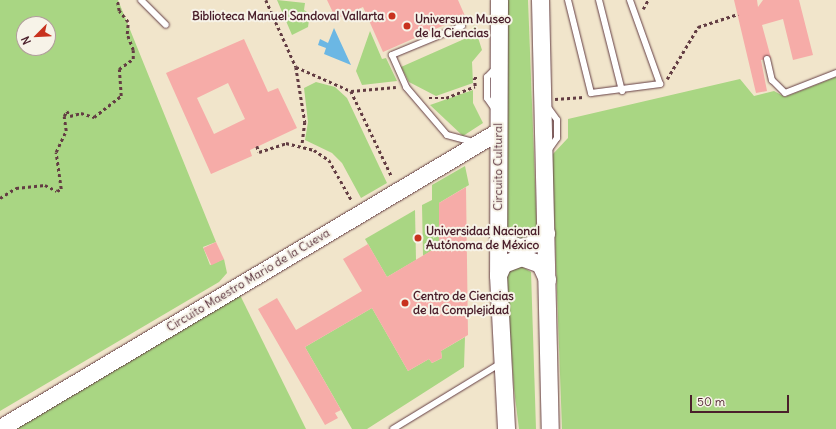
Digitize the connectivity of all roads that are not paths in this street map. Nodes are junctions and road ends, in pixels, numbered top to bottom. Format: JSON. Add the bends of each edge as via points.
{"nodes":[{"id":1,"x":141,"y":0,"type":"edge"},
{"id":2,"x":500,"y":0,"type":"edge"},
{"id":3,"x":540,"y":0,"type":"edge"},
{"id":4,"x":568,"y":0,"type":"edge"},
{"id":5,"x":599,"y":0,"type":"edge"},
{"id":6,"x":630,"y":0,"type":"edge"},
{"id":7,"x":166,"y":25,"type":"dead end"},
{"id":8,"x":462,"y":26,"type":"dead end"},
{"id":9,"x":767,"y":59,"type":"dead end"},
{"id":10,"x":836,"y":73,"type":"edge"},
{"id":11,"x":622,"y":91,"type":"junction"},
{"id":12,"x":497,"y":132,"type":"junction"},
{"id":13,"x":478,"y":143,"type":"junction"},
{"id":14,"x":498,"y":232,"type":"junction"},
{"id":15,"x":546,"y":233,"type":"junction"},
{"id":16,"x":498,"y":275,"type":"junction"},
{"id":17,"x":547,"y":283,"type":"junction"},
{"id":18,"x":500,"y":363,"type":"junction"},
{"id":19,"x":0,"y":428,"type":"edge"},
{"id":20,"x":393,"y":429,"type":"edge"},
{"id":21,"x":506,"y":429,"type":"edge"},
{"id":22,"x":550,"y":429,"type":"edge"}],
"edges":[{"from":1,"to":7,"type":"lane"},
{"from":2,"to":12,"type":"street","name":"Circuito Cultural","via":[[492,72],[498,114]]},
{"from":3,"to":15,"type":"street"},
{"from":4,"to":11,"type":"lane","via":[[590,93]]},
{"from":5,"to":11,"type":"lane"},
{"from":6,"to":11,"type":"lane","via":[[660,84]]},
{"from":8,"to":13,"type":"lane","via":[[392,55],[406,87],[447,135]]},
{"from":9,"to":10,"type":"lane","via":[[772,80],[786,93]]},
{"from":12,"to":13,"type":"street","name":"Circuito Maestro Mario de la Cueva"},
{"from":12,"to":14,"type":"street","name":"Circuito Cultural"},
{"from":13,"to":19,"type":"street","name":"Circuito Maestro Mario de la Cueva"},
{"from":14,"to":15,"type":"street","via":[[507,242],[519,247],[538,243]]},
{"from":14,"to":16,"type":"street","name":"Circuito Cultural"},
{"from":15,"to":17,"type":"street"},
{"from":16,"to":17,"type":"street","via":[[508,260],[528,257],[544,270]]},
{"from":16,"to":18,"type":"street","name":"Circuito Cultural"},
{"from":17,"to":22,"type":"street"},
{"from":18,"to":20,"type":"lane"},
{"from":18,"to":21,"type":"street","name":"Circuito Cultural"}]}
